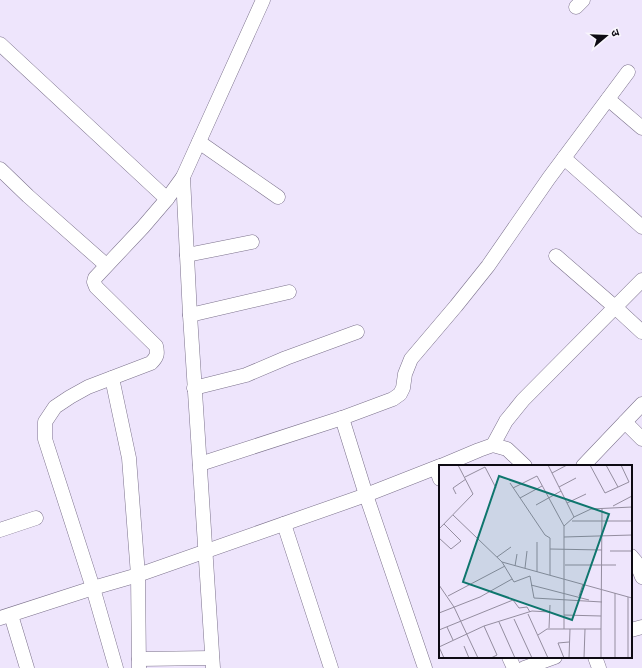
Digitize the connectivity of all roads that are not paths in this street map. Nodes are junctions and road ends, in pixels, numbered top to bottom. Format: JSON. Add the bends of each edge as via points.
{"nodes":[{"id":1,"x":263,"y":0,"type":"edge"},
{"id":2,"x":0,"y":44,"type":"edge"},
{"id":3,"x":628,"y":72,"type":"dead end"},
{"id":4,"x":608,"y":99,"type":"junction"},
{"id":5,"x":642,"y":128,"type":"edge"},
{"id":6,"x":199,"y":142,"type":"junction"},
{"id":7,"x":564,"y":158,"type":"junction"},
{"id":8,"x":0,"y":168,"type":"edge"},
{"id":9,"x":183,"y":177,"type":"junction"},
{"id":10,"x":278,"y":196,"type":"dead end"},
{"id":11,"x":167,"y":199,"type":"junction"},
{"id":12,"x":642,"y":227,"type":"edge"},
{"id":13,"x":252,"y":242,"type":"dead end"},
{"id":14,"x":187,"y":255,"type":"junction"},
{"id":15,"x":556,"y":256,"type":"dead end"},
{"id":16,"x":106,"y":265,"type":"junction"},
{"id":17,"x":642,"y":280,"type":"edge"},
{"id":18,"x":289,"y":292,"type":"dead end"},
{"id":19,"x":616,"y":308,"type":"junction"},
{"id":20,"x":190,"y":315,"type":"junction"},
{"id":21,"x":357,"y":332,"type":"dead end"},
{"id":22,"x":642,"y":332,"type":"edge"},
{"id":23,"x":112,"y":378,"type":"junction"},
{"id":24,"x":194,"y":388,"type":"junction"},
{"id":25,"x":642,"y":404,"type":"edge"},
{"id":26,"x":342,"y":418,"type":"junction"},
{"id":27,"x":625,"y":422,"type":"junction"},
{"id":28,"x":642,"y":439,"type":"edge"},
{"id":29,"x":493,"y":445,"type":"junction"},
{"id":30,"x":200,"y":464,"type":"junction"},
{"id":31,"x":449,"y":465,"type":"edge"},
{"id":32,"x":524,"y":465,"type":"edge"},
{"id":33,"x":583,"y":465,"type":"edge"},
{"id":34,"x":439,"y":470,"type":"edge"},
{"id":35,"x":366,"y":495,"type":"junction"},
{"id":36,"x":36,"y":518,"type":"dead end"},
{"id":37,"x":284,"y":524,"type":"junction"},
{"id":38,"x":0,"y":529,"type":"edge"},
{"id":39,"x":204,"y":551,"type":"junction"},
{"id":40,"x":632,"y":557,"type":"edge"},
{"id":41,"x":138,"y":575,"type":"junction"},
{"id":42,"x":642,"y":577,"type":"edge"},
{"id":43,"x":93,"y":588,"type":"junction"},
{"id":44,"x":5,"y":617,"type":"edge"},
{"id":45,"x":642,"y":626,"type":"edge"},
{"id":46,"x":632,"y":630,"type":"edge"},
{"id":47,"x":509,"y":658,"type":"edge"},
{"id":48,"x":552,"y":658,"type":"edge"},
{"id":49,"x":595,"y":658,"type":"edge"},
{"id":50,"x":139,"y":663,"type":"edge"},
{"id":51,"x":212,"y":663,"type":"edge"},
{"id":52,"x":27,"y":668,"type":"edge"},
{"id":53,"x":116,"y":668,"type":"edge"},
{"id":54,"x":331,"y":668,"type":"edge"},
{"id":55,"x":425,"y":668,"type":"edge"},
{"id":56,"x":514,"y":668,"type":"edge"},
{"id":57,"x":524,"y":668,"type":"edge"},
{"id":58,"x":599,"y":668,"type":"edge"}],
"edges":[{"from":1,"to":6,"type":"street"},
{"from":2,"to":11,"type":"street"},
{"from":3,"to":4,"type":"street"},
{"from":4,"to":5,"type":"street"},
{"from":4,"to":7,"type":"street"},
{"from":6,"to":9,"type":"street"},
{"from":6,"to":10,"type":"street"},
{"from":7,"to":12,"type":"street"},
{"from":7,"to":26,"type":"street","via":[[488,266],[411,359],[400,394]]},
{"from":8,"to":16,"type":"street"},
{"from":9,"to":11,"type":"street"},
{"from":9,"to":14,"type":"street"},
{"from":11,"to":16,"type":"street"},
{"from":13,"to":14,"type":"street"},
{"from":14,"to":20,"type":"street"},
{"from":15,"to":19,"type":"street"},
{"from":16,"to":23,"type":"street","via":[[95,278],[96,288],[156,346],[158,353],[151,363]]},
{"from":17,"to":19,"type":"street"},
{"from":18,"to":20,"type":"street"},
{"from":19,"to":22,"type":"street"},
{"from":19,"to":29,"type":"street","via":[[523,400],[506,421]]},
{"from":20,"to":24,"type":"street"},
{"from":21,"to":24,"type":"street","via":[[246,375]]},
{"from":23,"to":41,"type":"street","via":[[129,458]]},
{"from":23,"to":43,"type":"street","via":[[70,396],[55,407],[45,422],[46,438]]},
{"from":24,"to":30,"type":"street"},
{"from":25,"to":27,"type":"street"},
{"from":26,"to":30,"type":"street"},
{"from":26,"to":35,"type":"street"},
{"from":27,"to":28,"type":"street"},
{"from":27,"to":33,"type":"street"},
{"from":29,"to":31,"type":"street"},
{"from":29,"to":32,"type":"street","via":[[507,449]]},
{"from":30,"to":39,"type":"street"},
{"from":34,"to":35,"type":"street"},
{"from":35,"to":37,"type":"street"},
{"from":35,"to":55,"type":"street"},
{"from":36,"to":38,"type":"street"},
{"from":37,"to":39,"type":"street"},
{"from":37,"to":54,"type":"street"},
{"from":39,"to":41,"type":"street"},
{"from":39,"to":51,"type":"street"},
{"from":40,"to":42,"type":"street"},
{"from":41,"to":43,"type":"street"},
{"from":41,"to":50,"type":"street"},
{"from":43,"to":44,"type":"street"},
{"from":43,"to":53,"type":"street"},
{"from":44,"to":52,"type":"street"},
{"from":45,"to":46,"type":"street"},
{"from":47,"to":56,"type":"street"},
{"from":48,"to":57,"type":"street"},
{"from":49,"to":58,"type":"street"},
{"from":50,"to":51,"type":"street"}]}
